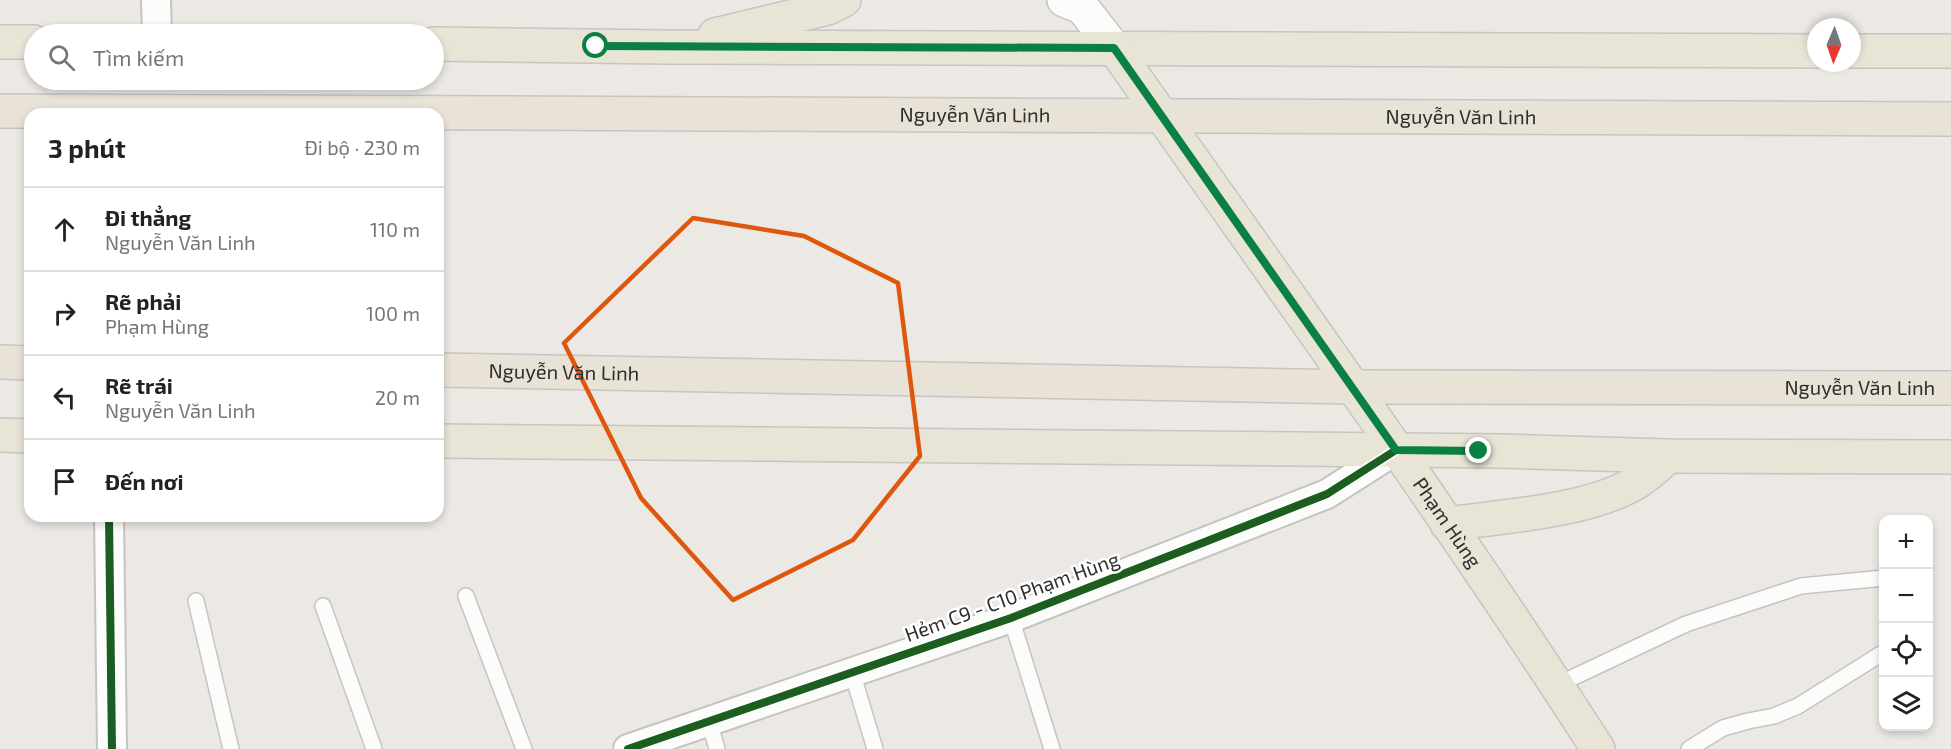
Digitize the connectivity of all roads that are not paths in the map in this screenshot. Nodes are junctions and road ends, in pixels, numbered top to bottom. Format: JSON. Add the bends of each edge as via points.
{"nodes":[{"id":1,"x":156,"y":0,"type":"edge"},
{"id":2,"x":844,"y":0,"type":"edge"},
{"id":3,"x":1076,"y":2,"type":"edge"},
{"id":4,"x":157,"y":24,"type":"edge"},
{"id":5,"x":0,"y":42,"type":"edge"},
{"id":6,"x":24,"y":42,"type":"edge"},
{"id":7,"x":444,"y":44,"type":"edge"},
{"id":8,"x":666,"y":47,"type":"junction"},
{"id":9,"x":1114,"y":48,"type":"junction"},
{"id":10,"x":1807,"y":51,"type":"edge"},
{"id":11,"x":1861,"y":51,"type":"edge"},
{"id":12,"x":1951,"y":51,"type":"edge"},
{"id":13,"x":0,"y":111,"type":"edge"},
{"id":14,"x":24,"y":111,"type":"edge"},
{"id":15,"x":444,"y":113,"type":"edge"},
{"id":16,"x":1161,"y":115,"type":"junction"},
{"id":17,"x":1951,"y":119,"type":"edge"},
{"id":18,"x":0,"y":362,"type":"edge"},
{"id":19,"x":24,"y":363,"type":"edge"},
{"id":20,"x":444,"y":370,"type":"edge"},
{"id":21,"x":1352,"y":387,"type":"junction"},
{"id":22,"x":1951,"y":388,"type":"edge"},
{"id":23,"x":0,"y":435,"type":"edge"},
{"id":24,"x":24,"y":436,"type":"edge"},
{"id":25,"x":444,"y":441,"type":"edge"},
{"id":26,"x":1396,"y":450,"type":"junction"},
{"id":27,"x":1668,"y":456,"type":"junction"},
{"id":28,"x":1951,"y":456,"type":"edge"},
{"id":29,"x":109,"y":522,"type":"edge"},
{"id":30,"x":1447,"y":524,"type":"junction"},
{"id":31,"x":1879,"y":578,"type":"edge"},
{"id":32,"x":465,"y":596,"type":"dead end"},
{"id":33,"x":196,"y":601,"type":"dead end"},
{"id":34,"x":323,"y":606,"type":"dead end"},
{"id":35,"x":1011,"y":618,"type":"junction"},
{"id":36,"x":1879,"y":655,"type":"edge"},
{"id":37,"x":852,"y":672,"type":"junction"},
{"id":38,"x":1557,"y":686,"type":"junction"},
{"id":39,"x":709,"y":721,"type":"junction"},
{"id":40,"x":112,"y":749,"type":"edge"},
{"id":41,"x":231,"y":749,"type":"edge"},
{"id":42,"x":374,"y":749,"type":"edge"},
{"id":43,"x":524,"y":749,"type":"edge"},
{"id":44,"x":628,"y":749,"type":"edge"},
{"id":45,"x":717,"y":749,"type":"edge"},
{"id":46,"x":875,"y":749,"type":"edge"},
{"id":47,"x":1052,"y":749,"type":"edge"},
{"id":48,"x":1598,"y":749,"type":"edge"},
{"id":49,"x":1689,"y":749,"type":"edge"}],
"edges":[{"from":1,"to":4,"type":"street"},
{"from":2,"to":8,"type":"main road","via":[[828,8]]},
{"from":3,"to":9,"type":"main road","name":"Phạm Hùng"},
{"from":5,"to":6,"type":"main road"},
{"from":7,"to":8,"type":"main road"},
{"from":8,"to":9,"type":"main road"},
{"from":9,"to":10,"type":"main road"},
{"from":9,"to":16,"type":"main road","name":"Phạm Hùng"},
{"from":11,"to":12,"type":"main road"},
{"from":13,"to":14,"type":"highway","name":"Nguyễn Văn Linh"},
{"from":15,"to":16,"type":"highway","name":"Nguyễn Văn Linh"},
{"from":16,"to":17,"type":"highway","name":"Nguyễn Văn Linh"},
{"from":16,"to":21,"type":"main road","name":"Phạm Hùng"},
{"from":18,"to":19,"type":"highway"},
{"from":20,"to":21,"type":"highway","name":"Nguyễn Văn Linh"},
{"from":21,"to":22,"type":"highway","name":"Nguyễn Văn Linh"},
{"from":21,"to":26,"type":"main road","name":"Phạm Hùng"},
{"from":23,"to":24,"type":"main road"},
{"from":25,"to":26,"type":"main road"},
{"from":26,"to":27,"type":"main road"},
{"from":26,"to":30,"type":"main road","name":"Phạm Hùng"},
{"from":26,"to":35,"type":"street","name":"Hẻm C9 - C10 Phạm Hùng","via":[[1327,494]]},
{"from":27,"to":28,"type":"main road"},
{"from":27,"to":30,"type":"main road","via":[[1632,485],[1599,498],[1571,506]]},
{"from":29,"to":40,"type":"street"},
{"from":30,"to":38,"type":"main road","name":"Phạm Hùng"},
{"from":31,"to":38,"type":"lane","via":[[1801,586],[1686,624]]},
{"from":32,"to":43,"type":"lane"},
{"from":33,"to":41,"type":"lane"},
{"from":34,"to":42,"type":"lane"},
{"from":35,"to":37,"type":"street","name":"Hẻm C9 - C10 Phạm Hùng"},
{"from":35,"to":47,"type":"lane"},
{"from":36,"to":49,"type":"lane","via":[[1798,706],[1723,728]]},
{"from":37,"to":39,"type":"street","name":"Hẻm C9 - C10 Phạm Hùng"},
{"from":37,"to":46,"type":"lane"},
{"from":38,"to":48,"type":"main road","name":"Phạm Hùng"},
{"from":39,"to":44,"type":"street","name":"Hẻm C9 - C10 Phạm Hùng"},
{"from":39,"to":45,"type":"lane"}]}
